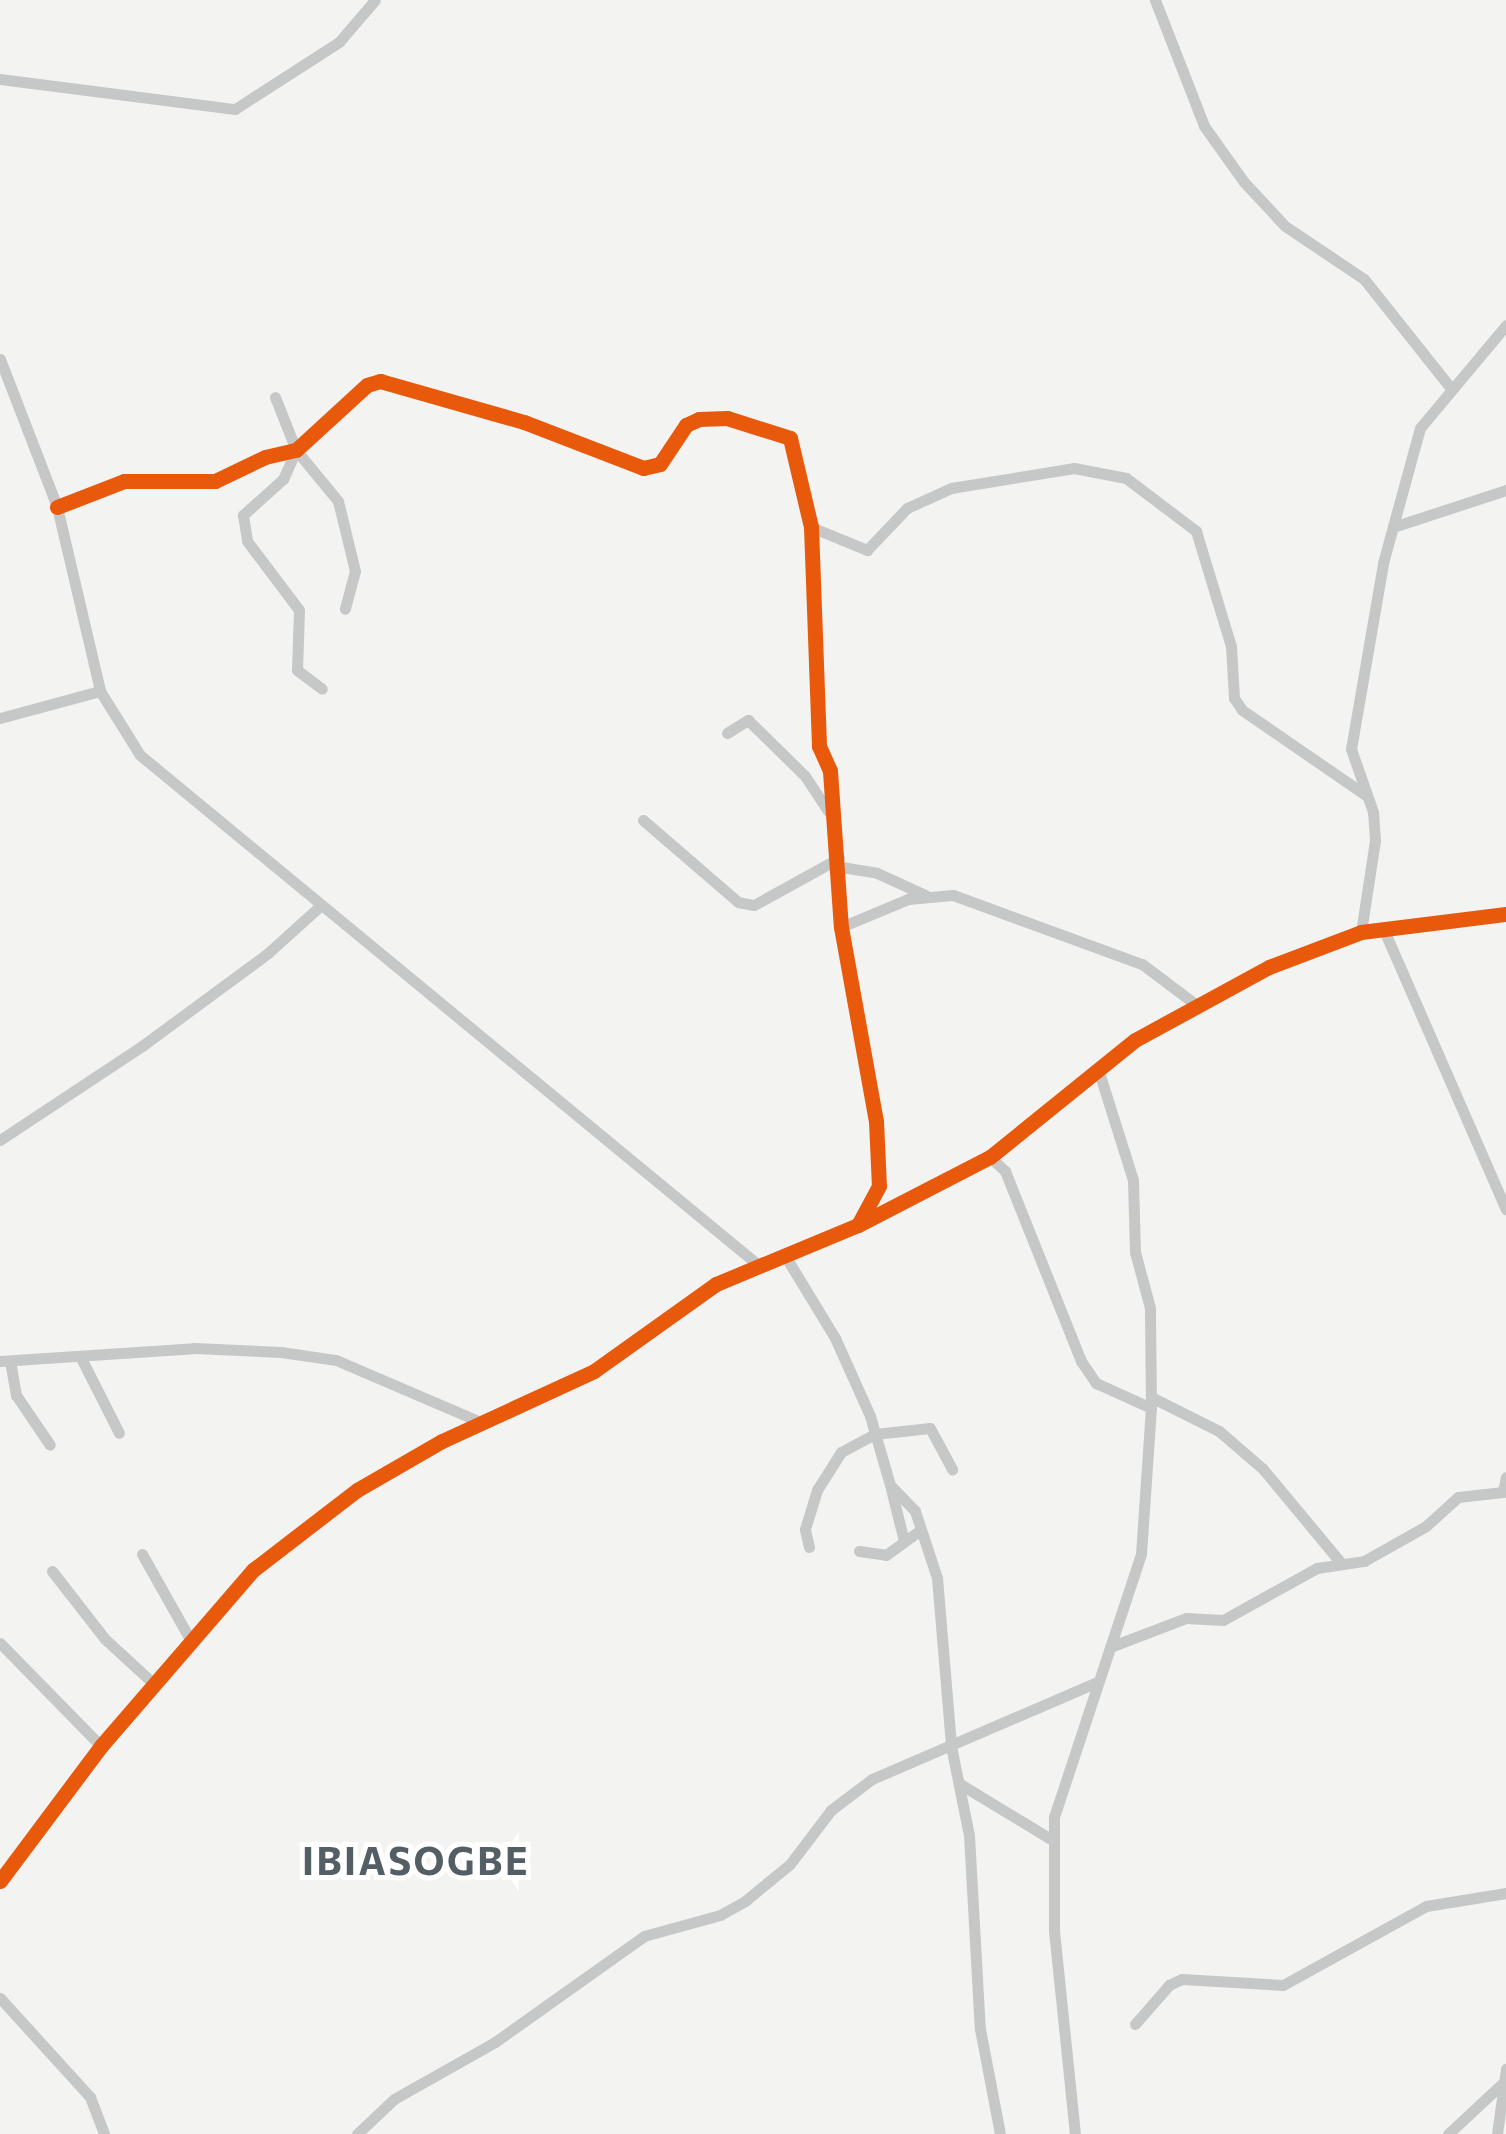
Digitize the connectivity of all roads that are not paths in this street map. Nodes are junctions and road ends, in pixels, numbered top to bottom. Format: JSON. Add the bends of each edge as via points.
{"nodes":[{"id":1,"x":375,"y":0,"type":"edge"},
{"id":2,"x":1155,"y":0,"type":"edge"},
{"id":3,"x":0,"y":79,"type":"edge"},
{"id":4,"x":1506,"y":325,"type":"edge"},
{"id":5,"x":0,"y":358,"type":"edge"},
{"id":6,"x":1450,"y":387,"type":"junction"},
{"id":7,"x":275,"y":397,"type":"dead end"},
{"id":8,"x":296,"y":450,"type":"junction"},
{"id":9,"x":1506,"y":490,"type":"edge"},
{"id":10,"x":57,"y":508,"type":"junction"},
{"id":11,"x":812,"y":526,"type":"junction"},
{"id":12,"x":1396,"y":526,"type":"junction"},
{"id":13,"x":345,"y":609,"type":"dead end"},
{"id":14,"x":322,"y":688,"type":"dead end"},
{"id":15,"x":100,"y":692,"type":"junction"},
{"id":16,"x":0,"y":718,"type":"edge"},
{"id":17,"x":727,"y":733,"type":"dead end"},
{"id":18,"x":1367,"y":796,"type":"junction"},
{"id":19,"x":828,"y":811,"type":"junction"},
{"id":20,"x":644,"y":820,"type":"dead end"},
{"id":21,"x":834,"y":844,"type":"junction"},
{"id":22,"x":840,"y":863,"type":"junction"},
{"id":23,"x":861,"y":868,"type":"junction"},
{"id":24,"x":925,"y":895,"type":"junction"},
{"id":25,"x":320,"y":906,"type":"junction"},
{"id":26,"x":1506,"y":914,"type":"edge"},
{"id":27,"x":841,"y":927,"type":"junction"},
{"id":28,"x":1383,"y":928,"type":"junction"},
{"id":29,"x":1361,"y":932,"type":"junction"},
{"id":30,"x":1195,"y":1004,"type":"junction"},
{"id":31,"x":1098,"y":1068,"type":"junction"},
{"id":32,"x":0,"y":1140,"type":"edge"},
{"id":33,"x":990,"y":1156,"type":"junction"},
{"id":34,"x":878,"y":1192,"type":"junction"},
{"id":35,"x":1506,"y":1209,"type":"edge"},
{"id":36,"x":889,"y":1210,"type":"junction"},
{"id":37,"x":858,"y":1225,"type":"junction"},
{"id":38,"x":784,"y":1254,"type":"junction"},
{"id":39,"x":757,"y":1264,"type":"junction"},
{"id":40,"x":80,"y":1356,"type":"junction"},
{"id":41,"x":5,"y":1361,"type":"edge"},
{"id":42,"x":1151,"y":1403,"type":"junction"},
{"id":43,"x":482,"y":1422,"type":"junction"},
{"id":44,"x":119,"y":1433,"type":"dead end"},
{"id":45,"x":875,"y":1434,"type":"junction"},
{"id":46,"x":50,"y":1444,"type":"dead end"},
{"id":47,"x":952,"y":1469,"type":"dead end"},
{"id":48,"x":1506,"y":1477,"type":"edge"},
{"id":49,"x":890,"y":1484,"type":"junction"},
{"id":50,"x":920,"y":1531,"type":"junction"},
{"id":51,"x":904,"y":1541,"type":"junction"},
{"id":52,"x":809,"y":1547,"type":"dead end"},
{"id":53,"x":860,"y":1551,"type":"dead end"},
{"id":54,"x":142,"y":1554,"type":"dead end"},
{"id":55,"x":1341,"y":1563,"type":"junction"},
{"id":56,"x":52,"y":1571,"type":"dead end"},
{"id":57,"x":191,"y":1641,"type":"junction"},
{"id":58,"x":0,"y":1643,"type":"edge"},
{"id":59,"x":1110,"y":1646,"type":"junction"},
{"id":60,"x":1094,"y":1682,"type":"junction"},
{"id":61,"x":155,"y":1685,"type":"junction"},
{"id":62,"x":100,"y":1746,"type":"junction"},
{"id":63,"x":950,"y":1746,"type":"junction"},
{"id":64,"x":960,"y":1784,"type":"junction"},
{"id":65,"x":1054,"y":1841,"type":"junction"},
{"id":66,"x":0,"y":1881,"type":"edge"},
{"id":67,"x":1506,"y":1893,"type":"edge"},
{"id":68,"x":0,"y":1998,"type":"edge"},
{"id":69,"x":1135,"y":2024,"type":"dead end"},
{"id":70,"x":1505,"y":2075,"type":"edge"},
{"id":71,"x":104,"y":2134,"type":"edge"},
{"id":72,"x":358,"y":2134,"type":"edge"},
{"id":73,"x":1000,"y":2134,"type":"edge"},
{"id":74,"x":1075,"y":2134,"type":"edge"},
{"id":75,"x":1448,"y":2134,"type":"edge"},
{"id":76,"x":1497,"y":2134,"type":"edge"}],
"edges":[{"from":1,"to":3,"type":"street","via":[[339,42],[235,109]]},
{"from":2,"to":6,"type":"street","via":[[1204,126],[1244,182],[1286,226],[1364,279]]},
{"from":4,"to":6,"type":"street"},
{"from":5,"to":10,"type":"street"},
{"from":6,"to":12,"type":"street","via":[[1420,428]]},
{"from":7,"to":8,"type":"street","via":[[277,416]]},
{"from":8,"to":10,"type":"street","via":[[265,456],[215,481],[124,481]]},
{"from":8,"to":11,"type":"street","via":[[367,385],[380,381],[524,422],[644,468],[660,464],[694,420],[727,418],[792,440]]},
{"from":8,"to":13,"type":"street","via":[[338,501],[355,571]]},
{"from":8,"to":14,"type":"street","via":[[282,480],[242,515],[247,542],[299,610],[296,670]]},
{"from":9,"to":12,"type":"street"},
{"from":10,"to":15,"type":"street"},
{"from":11,"to":18,"type":"street","via":[[867,550],[907,508],[951,488],[1074,468],[1126,478],[1196,531],[1227,630],[1242,710]]},
{"from":11,"to":19,"type":"street"},
{"from":12,"to":18,"type":"street","via":[[1383,563],[1351,749]]},
{"from":15,"to":16,"type":"street"},
{"from":15,"to":25,"type":"street","via":[[140,755]]},
{"from":17,"to":19,"type":"street","via":[[748,720],[806,776]]},
{"from":18,"to":29,"type":"street","via":[[1375,840]]},
{"from":19,"to":21,"type":"street"},
{"from":20,"to":22,"type":"street","via":[[738,902],[754,905]]},
{"from":21,"to":22,"type":"street"},
{"from":21,"to":23,"type":"street"},
{"from":22,"to":23,"type":"street"},
{"from":22,"to":27,"type":"street"},
{"from":23,"to":24,"type":"street"},
{"from":24,"to":27,"type":"street"},
{"from":24,"to":30,"type":"street","via":[[970,901],[1070,943],[1142,964]]},
{"from":25,"to":32,"type":"street","via":[[268,954]]},
{"from":25,"to":39,"type":"street","via":[[348,922],[624,1160]]},
{"from":26,"to":28,"type":"street"},
{"from":27,"to":34,"type":"street","via":[[872,1095]]},
{"from":28,"to":29,"type":"street"},
{"from":28,"to":35,"type":"street"},
{"from":29,"to":30,"type":"street","via":[[1330,939]]},
{"from":30,"to":31,"type":"street"},
{"from":31,"to":33,"type":"street"},
{"from":31,"to":42,"type":"street","via":[[1134,1180],[1134,1252],[1150,1308]]},
{"from":33,"to":36,"type":"street"},
{"from":33,"to":42,"type":"street","via":[[1005,1171],[1081,1361],[1096,1383]]},
{"from":34,"to":36,"type":"street"},
{"from":34,"to":37,"type":"street"},
{"from":36,"to":37,"type":"street"},
{"from":37,"to":38,"type":"street"},
{"from":38,"to":39,"type":"street"},
{"from":38,"to":45,"type":"street","via":[[834,1338]]},
{"from":39,"to":43,"type":"street","via":[[716,1284],[594,1370]]},
{"from":40,"to":41,"type":"street"},
{"from":40,"to":43,"type":"street","via":[[194,1348],[336,1360]]},
{"from":40,"to":44,"type":"street"},
{"from":41,"to":46,"type":"street","via":[[16,1395]]},
{"from":42,"to":55,"type":"street","via":[[1219,1431],[1263,1468]]},
{"from":42,"to":59,"type":"street","via":[[1141,1554]]},
{"from":43,"to":57,"type":"street","via":[[357,1490],[298,1532],[253,1570]]},
{"from":45,"to":47,"type":"street","via":[[930,1428]]},
{"from":45,"to":49,"type":"street"},
{"from":45,"to":52,"type":"street","via":[[841,1452],[816,1490],[805,1529]]},
{"from":48,"to":55,"type":"street","via":[[1503,1492],[1458,1497],[1410,1536],[1364,1561]]},
{"from":49,"to":50,"type":"street","via":[[915,1511]]},
{"from":49,"to":51,"type":"street"},
{"from":50,"to":51,"type":"street"},
{"from":50,"to":63,"type":"street","via":[[946,1634]]},
{"from":51,"to":53,"type":"street","via":[[886,1555]]},
{"from":54,"to":57,"type":"street"},
{"from":55,"to":59,"type":"street","via":[[1318,1568],[1223,1620],[1186,1618]]},
{"from":56,"to":61,"type":"street","via":[[105,1639]]},
{"from":57,"to":61,"type":"street"},
{"from":58,"to":62,"type":"street"},
{"from":59,"to":60,"type":"street"},
{"from":60,"to":63,"type":"street"},
{"from":60,"to":65,"type":"street","via":[[1054,1816]]},
{"from":61,"to":62,"type":"street"},
{"from":62,"to":66,"type":"street"},
{"from":63,"to":64,"type":"street"},
{"from":63,"to":72,"type":"street","via":[[853,1791],[790,1864],[735,1908],[644,1936],[495,2042],[394,2099]]},
{"from":64,"to":65,"type":"street"},
{"from":64,"to":73,"type":"street","via":[[980,2028]]},
{"from":65,"to":74,"type":"street","via":[[1054,1932]]},
{"from":67,"to":69,"type":"street","via":[[1426,1906],[1283,1985],[1204,1977],[1174,1982]]},
{"from":68,"to":71,"type":"street","via":[[90,2097]]},
{"from":70,"to":75,"type":"street"},
{"from":70,"to":76,"type":"street"}]}
